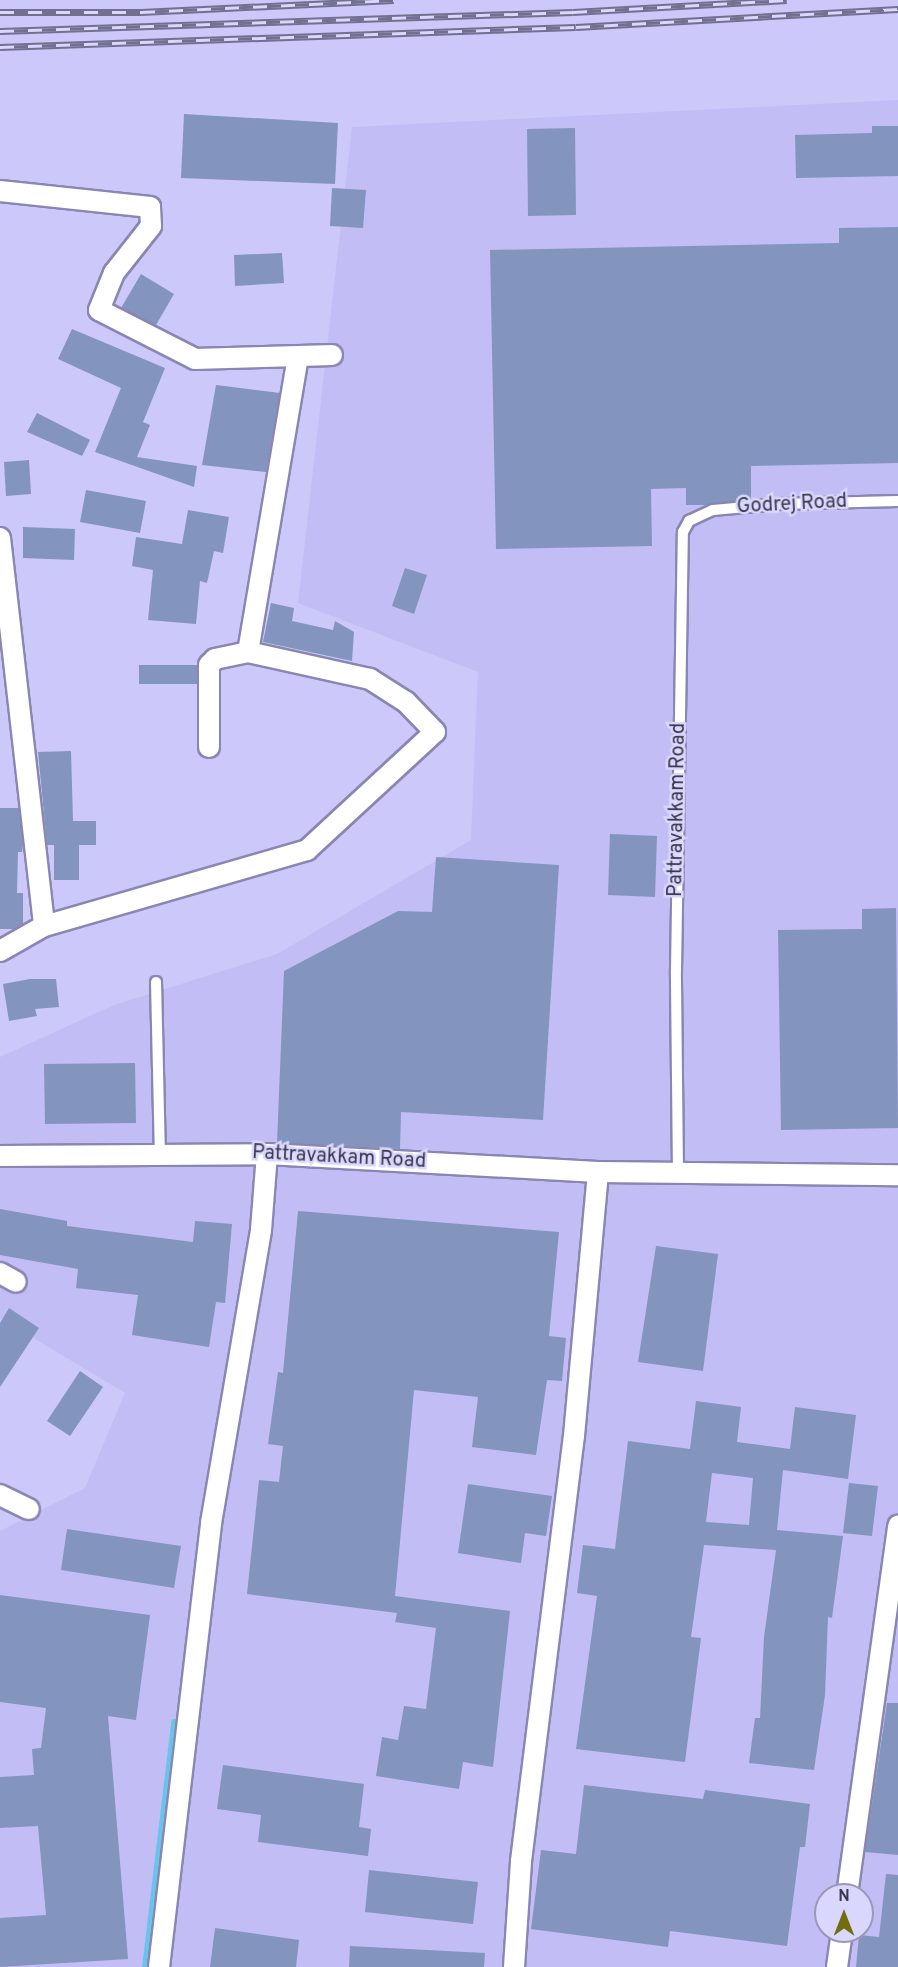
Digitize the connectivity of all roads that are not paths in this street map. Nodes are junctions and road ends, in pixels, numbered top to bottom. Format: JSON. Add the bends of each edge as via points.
{"nodes":[{"id":1,"x":0,"y":191,"type":"edge"},
{"id":2,"x":332,"y":355,"type":"dead end"},
{"id":3,"x":298,"y":356,"type":"junction"},
{"id":4,"x":898,"y":501,"type":"edge"},
{"id":5,"x":688,"y":521,"type":"joint"},
{"id":6,"x":0,"y":538,"type":"edge"},
{"id":7,"x":248,"y":651,"type":"junction"},
{"id":8,"x":209,"y":747,"type":"dead end"},
{"id":9,"x":44,"y":926,"type":"junction"},
{"id":10,"x":0,"y":951,"type":"edge"},
{"id":11,"x":156,"y":982,"type":"dead end"},
{"id":12,"x":160,"y":1154,"type":"junction"},
{"id":13,"x":267,"y":1154,"type":"junction"},
{"id":14,"x":0,"y":1156,"type":"edge"},
{"id":15,"x":598,"y":1172,"type":"junction"},
{"id":16,"x":678,"y":1173,"type":"junction"},
{"id":17,"x":898,"y":1175,"type":"edge"},
{"id":18,"x":0,"y":1495,"type":"edge"},
{"id":19,"x":29,"y":1509,"type":"dead end"},
{"id":20,"x":898,"y":1526,"type":"edge"},
{"id":21,"x":849,"y":1883,"type":"edge"},
{"id":22,"x":840,"y":1943,"type":"edge"},
{"id":23,"x":159,"y":1967,"type":"edge"},
{"id":24,"x":514,"y":1967,"type":"edge"},
{"id":25,"x":837,"y":1967,"type":"edge"}],
"edges":[{"from":1,"to":3,"type":"street","via":[[150,207],[151,226],[114,273],[99,310],[195,359]]},
{"from":2,"to":3,"type":"street"},
{"from":3,"to":7,"type":"street"},
{"from":4,"to":5,"type":"lane","name":"Godrej Road","via":[[713,510]]},
{"from":5,"to":16,"type":"lane","name":"Pattravakkam Road","via":[[683,532],[676,946]]},
{"from":6,"to":9,"type":"street"},
{"from":7,"to":8,"type":"street","via":[[215,659],[209,665]]},
{"from":7,"to":9,"type":"street","via":[[370,679],[406,702],[435,732],[307,850]]},
{"from":9,"to":10,"type":"street"},
{"from":11,"to":12,"type":"lane"},
{"from":12,"to":13,"type":"street","name":"Pattravakkam Road"},
{"from":12,"to":14,"type":"street","name":"Pattravakkam Road"},
{"from":13,"to":15,"type":"street","name":"Pattravakkam Road"},
{"from":13,"to":23,"type":"street","via":[[261,1230],[211,1522]]},
{"from":15,"to":16,"type":"street","name":"Pattravakkam Road"},
{"from":15,"to":24,"type":"street","via":[[574,1436],[521,1861]]},
{"from":16,"to":17,"type":"street","name":"Pattravakkam Road"},
{"from":18,"to":19,"type":"street"},
{"from":20,"to":21,"type":"street"},
{"from":22,"to":25,"type":"street"}]}
